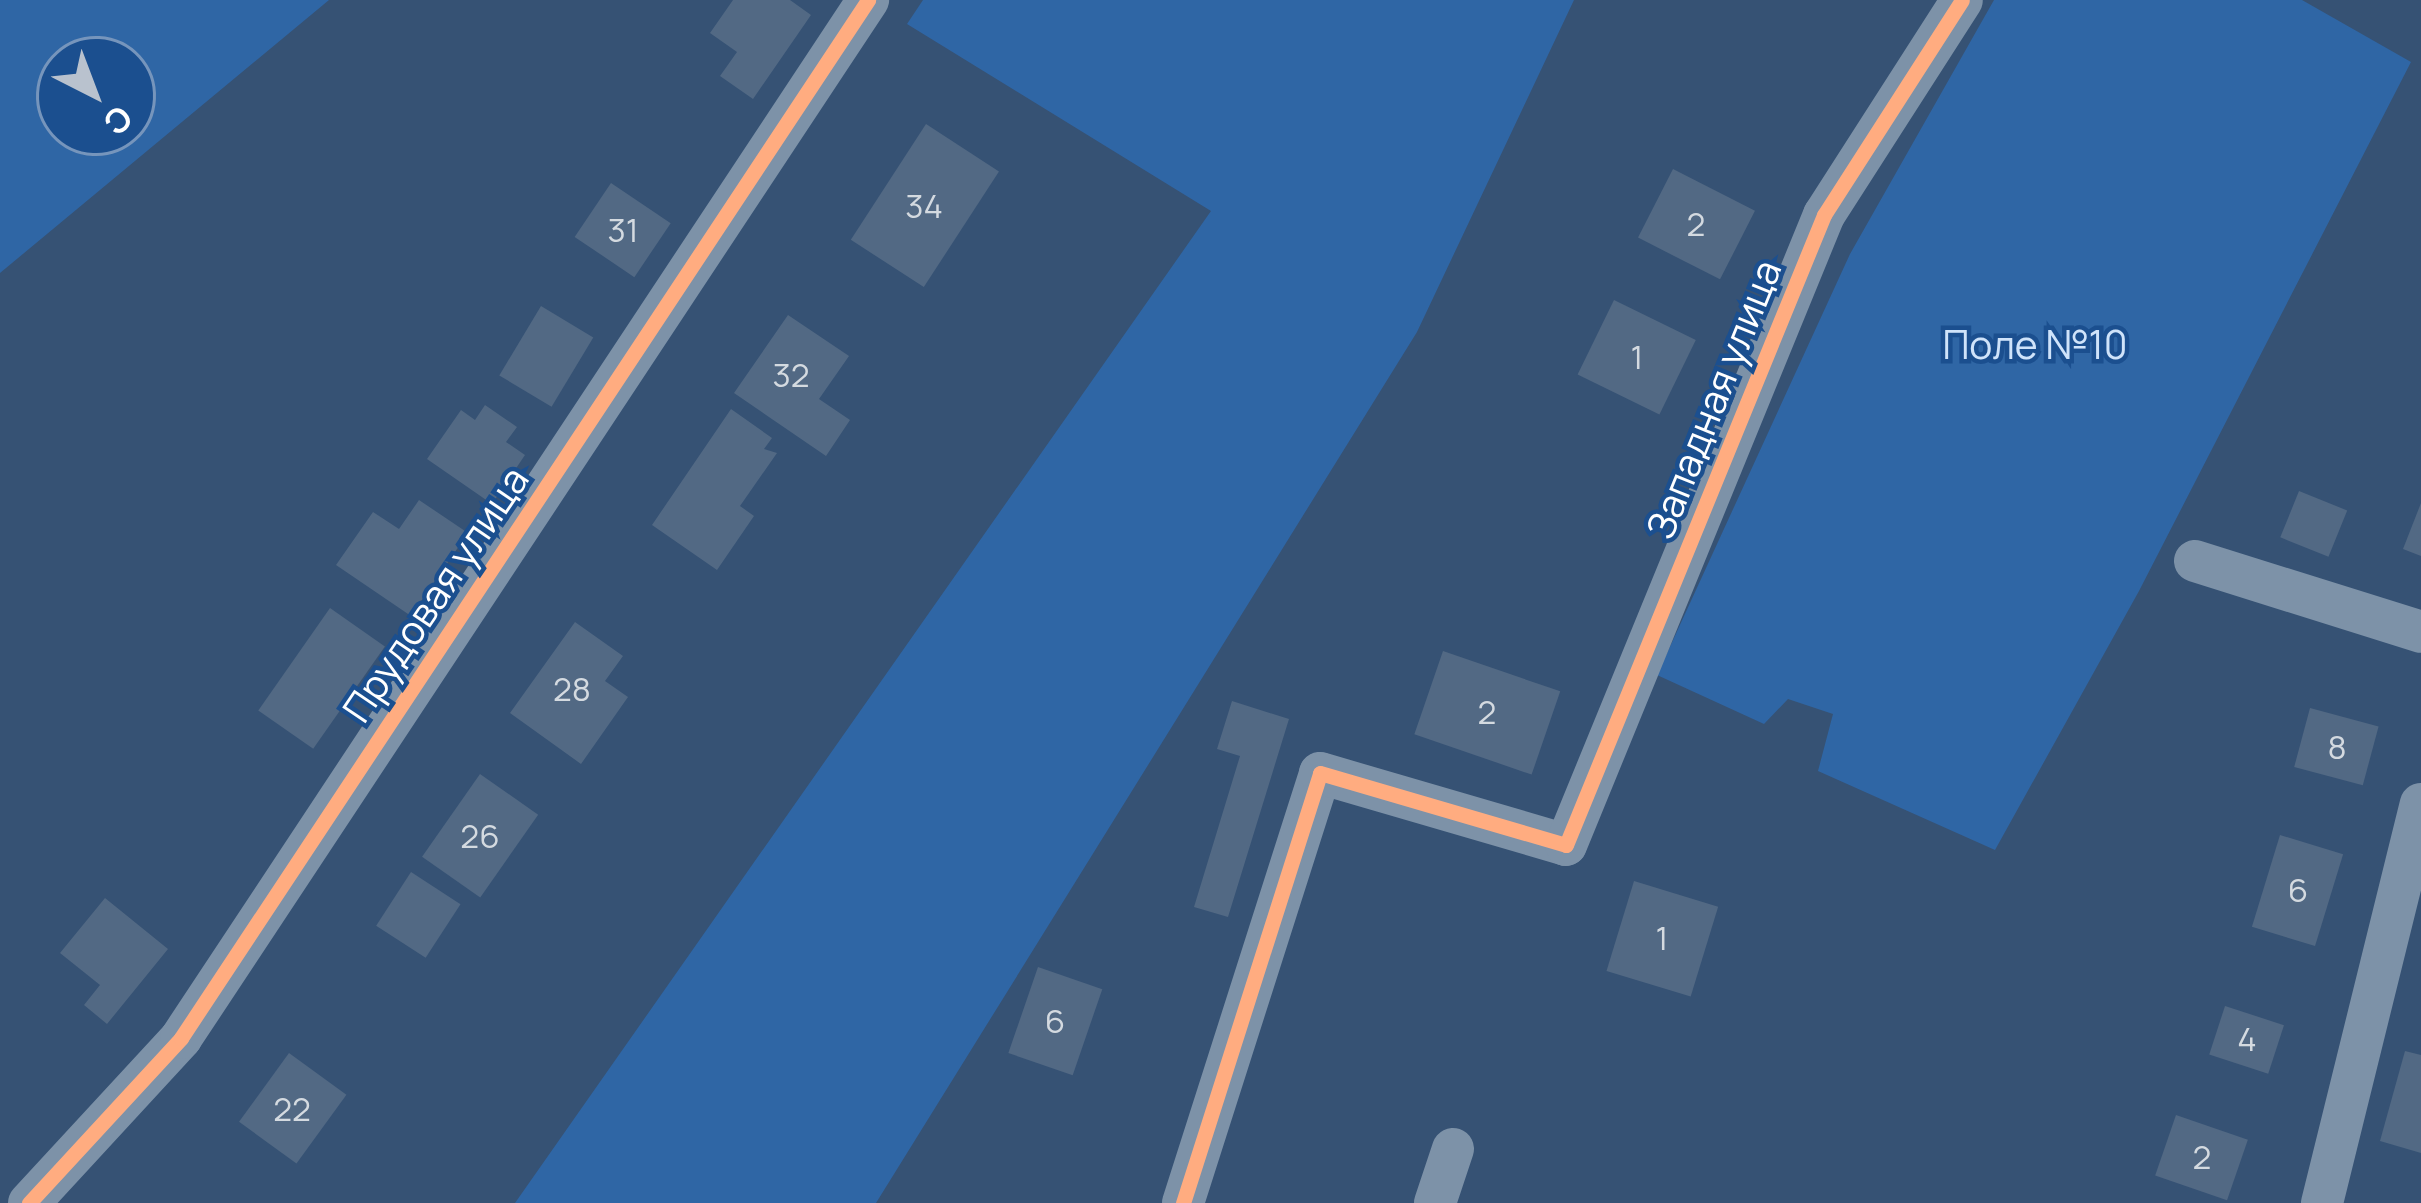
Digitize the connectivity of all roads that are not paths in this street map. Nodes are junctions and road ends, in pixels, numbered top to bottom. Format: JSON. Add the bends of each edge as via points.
{"nodes":[{"id":1,"x":868,"y":0,"type":"edge"},
{"id":2,"x":1961,"y":0,"type":"edge"},
{"id":3,"x":2195,"y":561,"type":"dead end"},
{"id":4,"x":2421,"y":632,"type":"edge"},
{"id":5,"x":2421,"y":804,"type":"edge"},
{"id":6,"x":1453,"y":1149,"type":"dead end"},
{"id":7,"x":28,"y":1203,"type":"edge"},
{"id":8,"x":1183,"y":1203,"type":"edge"},
{"id":9,"x":1436,"y":1203,"type":"edge"},
{"id":10,"x":2322,"y":1203,"type":"edge"}],
"edges":[{"from":1,"to":7,"type":"street","name":"Прудовая улица","via":[[181,1038]]},
{"from":2,"to":8,"type":"street","name":"Западная улица","via":[[1824,215],[1567,845],[1320,773]]},
{"from":3,"to":4,"type":"street"},
{"from":5,"to":10,"type":"street"},
{"from":6,"to":9,"type":"street"}]}
